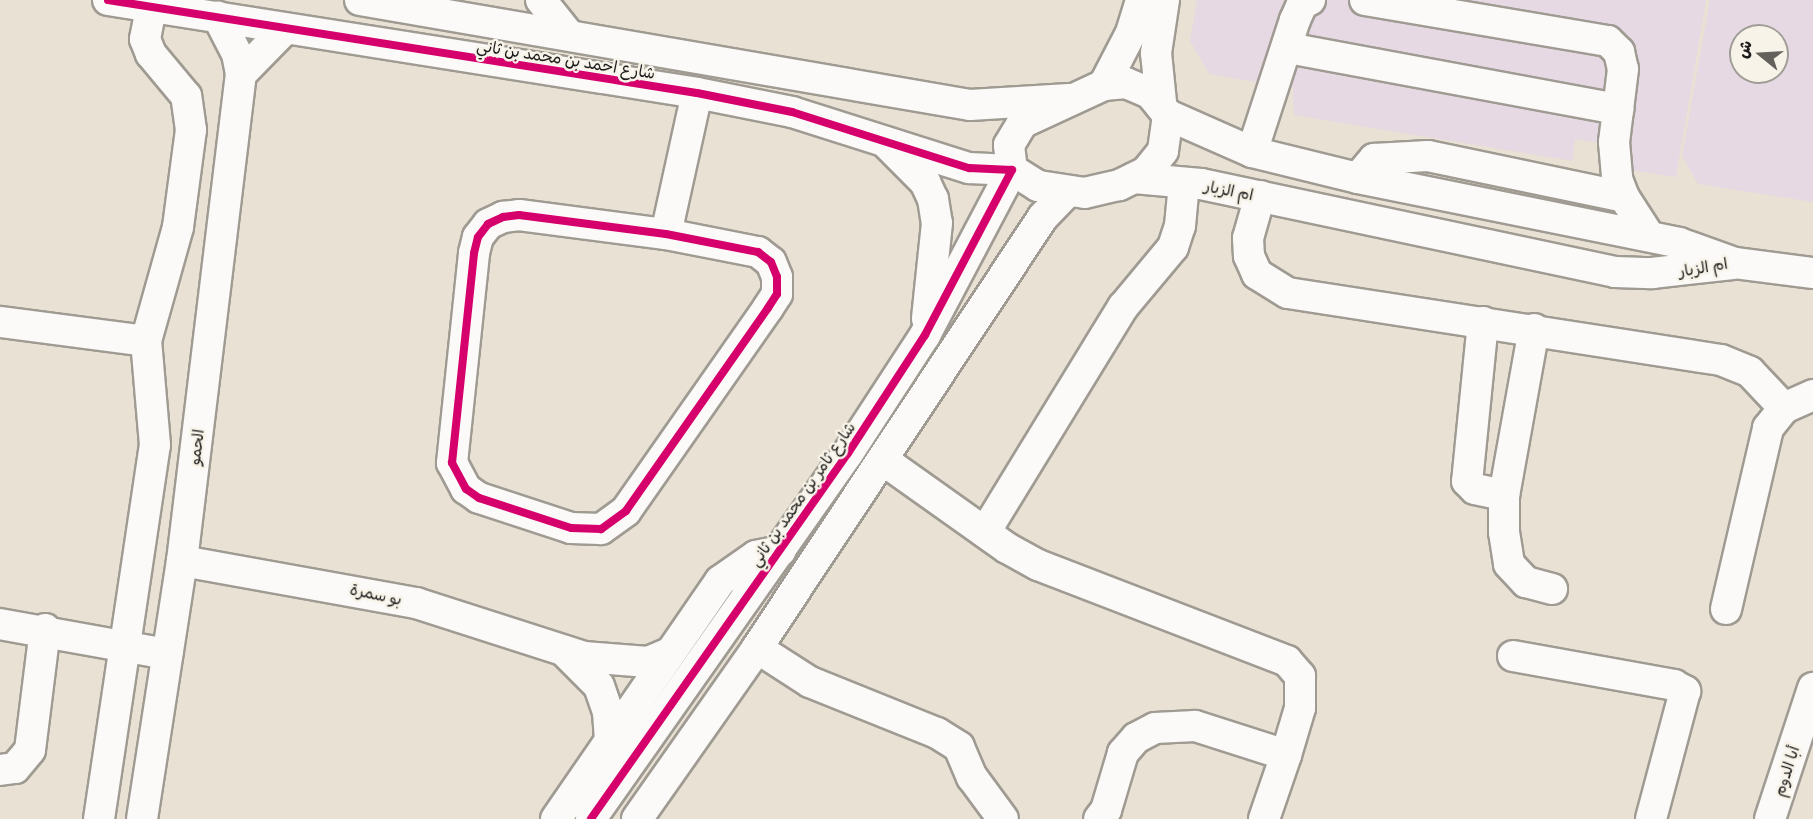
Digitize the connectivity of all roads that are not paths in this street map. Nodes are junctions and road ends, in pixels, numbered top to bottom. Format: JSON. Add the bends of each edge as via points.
{"nodes":[{"id":1,"x":108,"y":0,"type":"edge"},
{"id":2,"x":541,"y":0,"type":"edge"},
{"id":3,"x":1141,"y":0,"type":"edge"},
{"id":4,"x":1164,"y":0,"type":"edge"},
{"id":5,"x":1310,"y":0,"type":"edge"},
{"id":6,"x":1365,"y":0,"type":"edge"},
{"id":7,"x":369,"y":1,"type":"edge"},
{"id":8,"x":151,"y":8,"type":"junction"},
{"id":9,"x":465,"y":8,"type":"edge"},
{"id":10,"x":218,"y":17,"type":"junction"},
{"id":11,"x":285,"y":29,"type":"junction"},
{"id":12,"x":568,"y":34,"type":"junction"},
{"id":13,"x":1288,"y":48,"type":"junction"},
{"id":14,"x":241,"y":74,"type":"junction"},
{"id":15,"x":1104,"y":85,"type":"junction"},
{"id":16,"x":697,"y":93,"type":"junction"},
{"id":17,"x":1069,"y":99,"type":"junction"},
{"id":18,"x":1165,"y":109,"type":"junction"},
{"id":19,"x":1618,"y":109,"type":"junction"},
{"id":20,"x":882,"y":140,"type":"junction"},
{"id":21,"x":1252,"y":152,"type":"junction"},
{"id":22,"x":1012,"y":170,"type":"junction"},
{"id":23,"x":1134,"y":178,"type":"junction"},
{"id":24,"x":1358,"y":178,"type":"junction"},
{"id":25,"x":1184,"y":183,"type":"junction"},
{"id":26,"x":1067,"y":192,"type":"junction"},
{"id":27,"x":1260,"y":196,"type":"junction"},
{"id":28,"x":1624,"y":197,"type":"junction"},
{"id":29,"x":666,"y":234,"type":"junction"},
{"id":30,"x":1649,"y":236,"type":"junction"},
{"id":31,"x":1735,"y":263,"type":"junction"},
{"id":32,"x":1813,"y":273,"type":"edge"},
{"id":33,"x":0,"y":322,"type":"edge"},
{"id":34,"x":1483,"y":322,"type":"junction"},
{"id":35,"x":1534,"y":329,"type":"junction"},
{"id":36,"x":925,"y":335,"type":"junction"},
{"id":37,"x":146,"y":341,"type":"junction"},
{"id":38,"x":1813,"y":395,"type":"edge"},
{"id":39,"x":1784,"y":408,"type":"junction"},
{"id":40,"x":1469,"y":444,"type":"junction"},
{"id":41,"x":1512,"y":450,"type":"junction"},
{"id":42,"x":883,"y":460,"type":"junction"},
{"id":43,"x":1504,"y":495,"type":"junction"},
{"id":44,"x":985,"y":532,"type":"junction"},
{"id":45,"x":780,"y":551,"type":"junction"},
{"id":46,"x":182,"y":561,"type":"junction"},
{"id":47,"x":1552,"y":589,"type":"dead end"},
{"id":48,"x":1726,"y":609,"type":"dead end"},
{"id":49,"x":0,"y":624,"type":"edge"},
{"id":50,"x":45,"y":629,"type":"junction"},
{"id":51,"x":123,"y":643,"type":"junction"},
{"id":52,"x":757,"y":648,"type":"junction"},
{"id":53,"x":564,"y":651,"type":"junction"},
{"id":54,"x":669,"y":653,"type":"junction"},
{"id":55,"x":167,"y":654,"type":"junction"},
{"id":56,"x":1513,"y":656,"type":"dead end"},
{"id":57,"x":1813,"y":688,"type":"edge"},
{"id":58,"x":610,"y":738,"type":"junction"},
{"id":59,"x":1286,"y":755,"type":"junction"},
{"id":60,"x":0,"y":770,"type":"edge"},
{"id":61,"x":99,"y":819,"type":"edge"},
{"id":62,"x":142,"y":819,"type":"edge"},
{"id":63,"x":556,"y":819,"type":"edge"},
{"id":64,"x":591,"y":819,"type":"edge"},
{"id":65,"x":637,"y":819,"type":"edge"},
{"id":66,"x":1003,"y":819,"type":"edge"},
{"id":67,"x":1099,"y":819,"type":"edge"},
{"id":68,"x":1264,"y":819,"type":"edge"},
{"id":69,"x":1651,"y":819,"type":"edge"},
{"id":70,"x":1770,"y":819,"type":"edge"}],
"edges":[{"from":1,"to":8,"type":"street","name":"شارع احمد بن محمد بن ثاني"},
{"from":2,"to":12,"type":"street"},
{"from":3,"to":15,"type":"street","via":[[1131,33]]},
{"from":4,"to":18,"type":"street","via":[[1156,53]]},
{"from":5,"to":13,"type":"street","via":[[1302,4]]},
{"from":6,"to":19,"type":"street","via":[[1608,41],[1619,52],[1623,69]]},
{"from":7,"to":9,"type":"street","name":"شارع احمد بن محمد بن ثاني"},
{"from":8,"to":10,"type":"street","name":"شارع احمد بن محمد بن ثاني"},
{"from":8,"to":37,"type":"street","via":[[145,39],[151,54],[186,96],[191,113],[178,226]]},
{"from":9,"to":12,"type":"street","name":"شارع احمد بن محمد بن ثاني"},
{"from":10,"to":11,"type":"street","name":"شارع احمد بن محمد بن ثاني"},
{"from":10,"to":14,"type":"street","name":"الحمو","via":[[237,54]]},
{"from":11,"to":14,"type":"street"},
{"from":11,"to":16,"type":"street","name":"شارع احمد بن محمد بن ثاني"},
{"from":12,"to":17,"type":"street","name":"شارع احمد بن محمد بن ثاني","via":[[970,105]]},
{"from":13,"to":19,"type":"street"},
{"from":13,"to":21,"type":"street"},
{"from":14,"to":46,"type":"street","name":"الحمو"},
{"from":15,"to":17,"type":"street"},
{"from":15,"to":18,"type":"street","via":[[1138,86]]},
{"from":16,"to":20,"type":"street","name":"شارع احمد بن محمد بن ثاني","via":[[792,112]]},
{"from":16,"to":29,"type":"street"},
{"from":17,"to":22,"type":"street","via":[[1015,130],[1009,149]]},
{"from":18,"to":21,"type":"street","name":"ام الزبار"},
{"from":18,"to":23,"type":"street","via":[[1163,151],[1156,162]]},
{"from":19,"to":28,"type":"street","via":[[1614,142],[1617,179]]},
{"from":20,"to":22,"type":"street","name":"شارع احمد بن محمد بن ثاني","via":[[969,168]]},
{"from":20,"to":36,"type":"street","via":[[925,183],[933,199],[937,223]]},
{"from":21,"to":24,"type":"street","name":"ام الزبار"},
{"from":22,"to":26,"type":"street","via":[[1038,186]]},
{"from":22,"to":36,"type":"street","name":"شارع ثامر بن محمد بن ثاني"},
{"from":23,"to":25,"type":"street","name":"ام الزبار"},
{"from":23,"to":26,"type":"street","via":[[1102,190]]},
{"from":24,"to":28,"type":"street","via":[[1374,159],[1418,155]]},
{"from":24,"to":30,"type":"street","name":"ام الزبار"},
{"from":25,"to":27,"type":"street","name":"ام الزبار"},
{"from":25,"to":44,"type":"street","via":[[1180,226],[1173,247],[1123,307]]},
{"from":26,"to":42,"type":"street","via":[[1043,217]]},
{"from":27,"to":31,"type":"street","name":"ام الزبار","via":[[1614,272],[1674,272]]},
{"from":27,"to":34,"type":"street","via":[[1248,238],[1250,256],[1257,274],[1271,286],[1288,293]]},
{"from":28,"to":30,"type":"street"},
{"from":29,"to":29,"type":"street","via":[[519,215],[502,216],[483,231],[474,253],[452,447],[452,463],[466,489],[479,498],[586,532],[615,522],[626,511],[777,294],[777,277],[771,262],[758,252]]},
{"from":30,"to":31,"type":"street","name":"ام الزبار"},
{"from":31,"to":32,"type":"street"},
{"from":33,"to":37,"type":"street"},
{"from":34,"to":35,"type":"street"},
{"from":34,"to":40,"type":"street"},
{"from":35,"to":39,"type":"street","via":[[1721,360],[1750,372]]},
{"from":35,"to":41,"type":"street"},
{"from":36,"to":45,"type":"street","name":"شارع ثامر بن محمد بن ثاني"},
{"from":37,"to":51,"type":"street","via":[[155,407],[155,445]]},
{"from":38,"to":39,"type":"street"},
{"from":39,"to":48,"type":"street","via":[[1768,428]]},
{"from":40,"to":41,"type":"street"},
{"from":40,"to":43,"type":"street","via":[[1467,481],[1475,489]]},
{"from":41,"to":43,"type":"street"},
{"from":42,"to":44,"type":"street"},
{"from":42,"to":52,"type":"street"},
{"from":43,"to":47,"type":"street","via":[[1509,564],[1526,582]]},
{"from":44,"to":59,"type":"street","via":[[1038,565],[1287,661],[1300,676],[1300,708]]},
{"from":45,"to":54,"type":"street","via":[[739,565],[720,581]]},
{"from":45,"to":64,"type":"street","name":"شارع ثامر بن محمد بن ثاني"},
{"from":46,"to":53,"type":"street","name":"بو سمرة","via":[[406,600]]},
{"from":46,"to":55,"type":"street","name":"الحمو"},
{"from":49,"to":50,"type":"street"},
{"from":50,"to":51,"type":"street"},
{"from":50,"to":60,"type":"street","via":[[30,750],[15,768]]},
{"from":51,"to":55,"type":"street"},
{"from":51,"to":61,"type":"street"},
{"from":52,"to":65,"type":"street"},
{"from":52,"to":66,"type":"street","via":[[810,682],[937,733],[959,747],[972,777]]},
{"from":53,"to":54,"type":"street","name":"بو سمرة","via":[[626,662],[648,662]]},
{"from":53,"to":58,"type":"street","name":"بو سمرة","via":[[599,686],[608,712]]},
{"from":54,"to":58,"type":"street"},
{"from":55,"to":62,"type":"street","name":"الحمو"},
{"from":56,"to":69,"type":"street","via":[[1674,685],[1684,692]]},
{"from":57,"to":70,"type":"street","name":"أبا الدوم"},
{"from":58,"to":63,"type":"street"},
{"from":59,"to":67,"type":"street","via":[[1195,726],[1155,728],[1137,738],[1123,753],[1106,810]]},
{"from":59,"to":68,"type":"street"}]}
